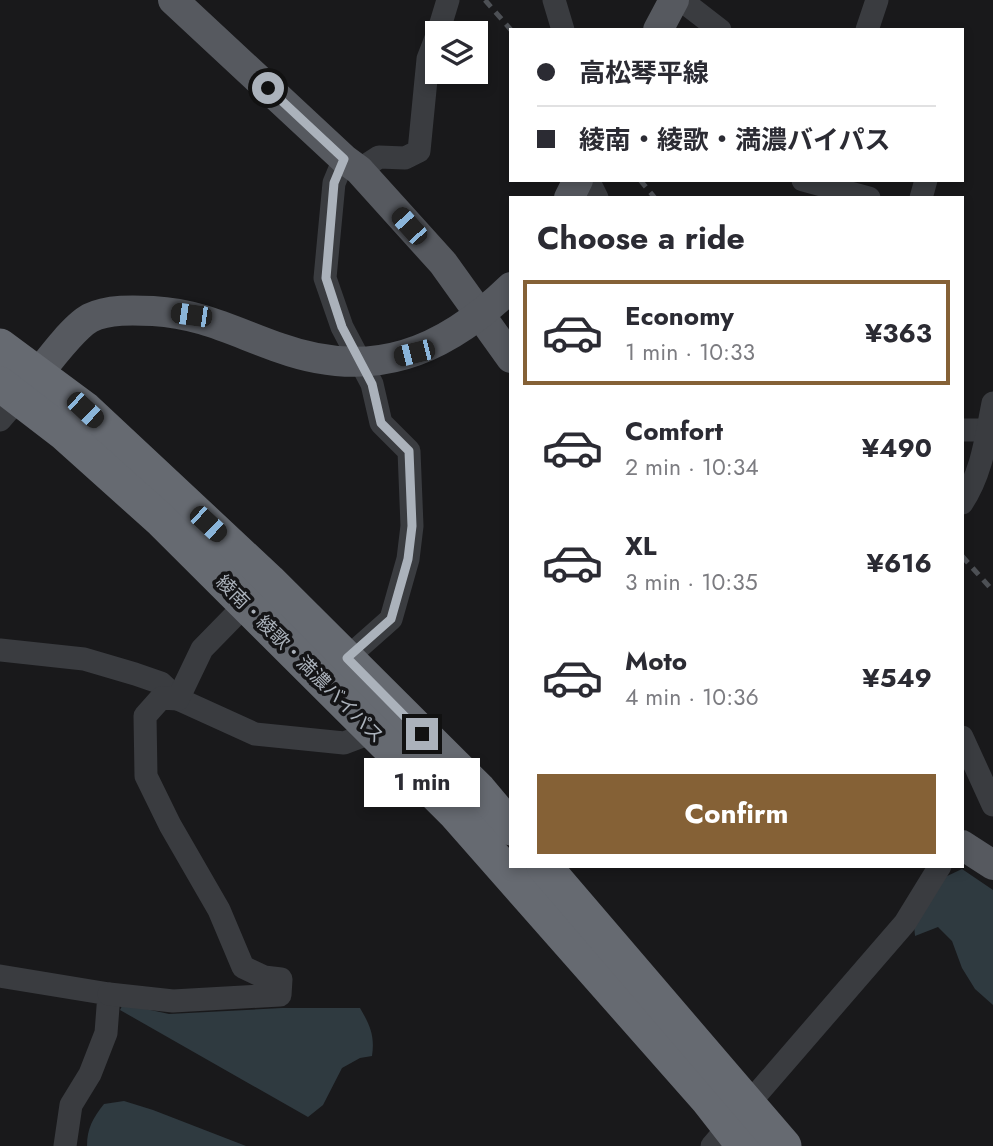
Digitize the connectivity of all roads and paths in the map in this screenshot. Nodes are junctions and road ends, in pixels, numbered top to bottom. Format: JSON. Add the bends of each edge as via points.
{"nodes":[{"id":1,"x":173,"y":0,"type":"edge"},
{"id":2,"x":448,"y":0,"type":"edge"},
{"id":3,"x":554,"y":0,"type":"edge"},
{"id":4,"x":674,"y":0,"type":"edge"},
{"id":5,"x":681,"y":0,"type":"edge"},
{"id":6,"x":877,"y":0,"type":"edge"},
{"id":7,"x":442,"y":21,"type":"edge"},
{"id":8,"x":562,"y":28,"type":"edge"},
{"id":9,"x":659,"y":28,"type":"edge"},
{"id":10,"x":717,"y":28,"type":"edge"},
{"id":11,"x":868,"y":28,"type":"edge"},
{"id":12,"x":426,"y":84,"type":"edge"},
{"id":13,"x":351,"y":165,"type":"junction"},
{"id":14,"x":810,"y":182,"type":"edge"},
{"id":15,"x":862,"y":196,"type":"edge"},
{"id":16,"x":500,"y":302,"type":"edge"},
{"id":17,"x":0,"y":346,"type":"edge"},
{"id":18,"x":509,"y":348,"type":"edge"},
{"id":19,"x":362,"y":362,"type":"junction"},
{"id":20,"x":14,"y":394,"type":"edge"},
{"id":21,"x":993,"y":403,"type":"edge"},
{"id":22,"x":964,"y":430,"type":"edge"},
{"id":23,"x":988,"y":430,"type":"junction"},
{"id":24,"x":964,"y":500,"type":"edge"},
{"id":25,"x":245,"y":605,"type":"junction"},
{"id":26,"x":0,"y":650,"type":"edge"},
{"id":27,"x":347,"y":658,"type":"junction"},
{"id":28,"x":178,"y":699,"type":"junction"},
{"id":29,"x":373,"y":732,"type":"junction"},
{"id":30,"x":964,"y":741,"type":"edge"},
{"id":31,"x":993,"y":805,"type":"edge"},
{"id":32,"x":509,"y":826,"type":"edge"},
{"id":33,"x":545,"y":868,"type":"edge"},
{"id":34,"x":939,"y":868,"type":"edge"},
{"id":35,"x":0,"y":976,"type":"edge"},
{"id":36,"x":109,"y":994,"type":"junction"},
{"id":37,"x":734,"y":1131,"type":"edge"},
{"id":38,"x":65,"y":1146,"type":"edge"},
{"id":39,"x":784,"y":1146,"type":"edge"}],
"edges":[{"from":1,"to":13,"type":"main road"},
{"from":2,"to":7,"type":"street"},
{"from":3,"to":8,"type":"street"},
{"from":4,"to":9,"type":"main road"},
{"from":5,"to":10,"type":"street"},
{"from":6,"to":11,"type":"street"},
{"from":12,"to":13,"type":"street","via":[[419,151],[405,158],[379,157]]},
{"from":13,"to":16,"type":"main road","via":[[443,263]]},
{"from":13,"to":19,"type":"street","via":[[334,183],[326,278],[342,327]]},
{"from":14,"to":15,"type":"street"},
{"from":16,"to":18,"type":"main road"},
{"from":16,"to":19,"type":"main road","via":[[414,353]]},
{"from":17,"to":20,"type":"highway","name":"綾南・綾歌・満濃バイパス"},
{"from":19,"to":20,"type":"main road","via":[[305,356],[191,315],[120,311],[82,324]]},
{"from":19,"to":27,"type":"street","via":[[381,423],[409,451],[412,526],[391,619]]},
{"from":20,"to":25,"type":"highway","name":"綾南・綾歌・満濃バイパス","via":[[162,521]]},
{"from":20,"to":27,"type":"highway","name":"綾南・綾歌・満濃バイパス","via":[[85,410]]},
{"from":21,"to":23,"type":"street"},
{"from":22,"to":23,"type":"street"},
{"from":23,"to":24,"type":"street","via":[[972,489]]},
{"from":25,"to":28,"type":"street","via":[[202,649]]},
{"from":25,"to":29,"type":"highway","name":"綾南・綾歌・満濃バイパス"},
{"from":26,"to":28,"type":"street","via":[[84,659],[162,683]]},
{"from":27,"to":32,"type":"highway","name":"綾南・綾歌・満濃バイパス"},
{"from":28,"to":29,"type":"street","via":[[255,734],[344,743]]},
{"from":28,"to":36,"type":"street","via":[[161,698],[145,716],[146,776],[219,910],[243,967],[281,979],[280,995],[173,1001]]},
{"from":29,"to":37,"type":"highway","name":"綾南・綾歌・満濃バイパス","via":[[454,812]]},
{"from":30,"to":31,"type":"street"},
{"from":33,"to":37,"type":"highway","name":"綾南・綾歌・満濃バイパス"},
{"from":34,"to":37,"type":"street","via":[[905,923]]},
{"from":35,"to":36,"type":"street"},
{"from":36,"to":38,"type":"street","via":[[106,1033],[90,1074],[71,1105]]},
{"from":37,"to":39,"type":"highway","name":"綾南・綾歌・満濃バイパス"}]}
